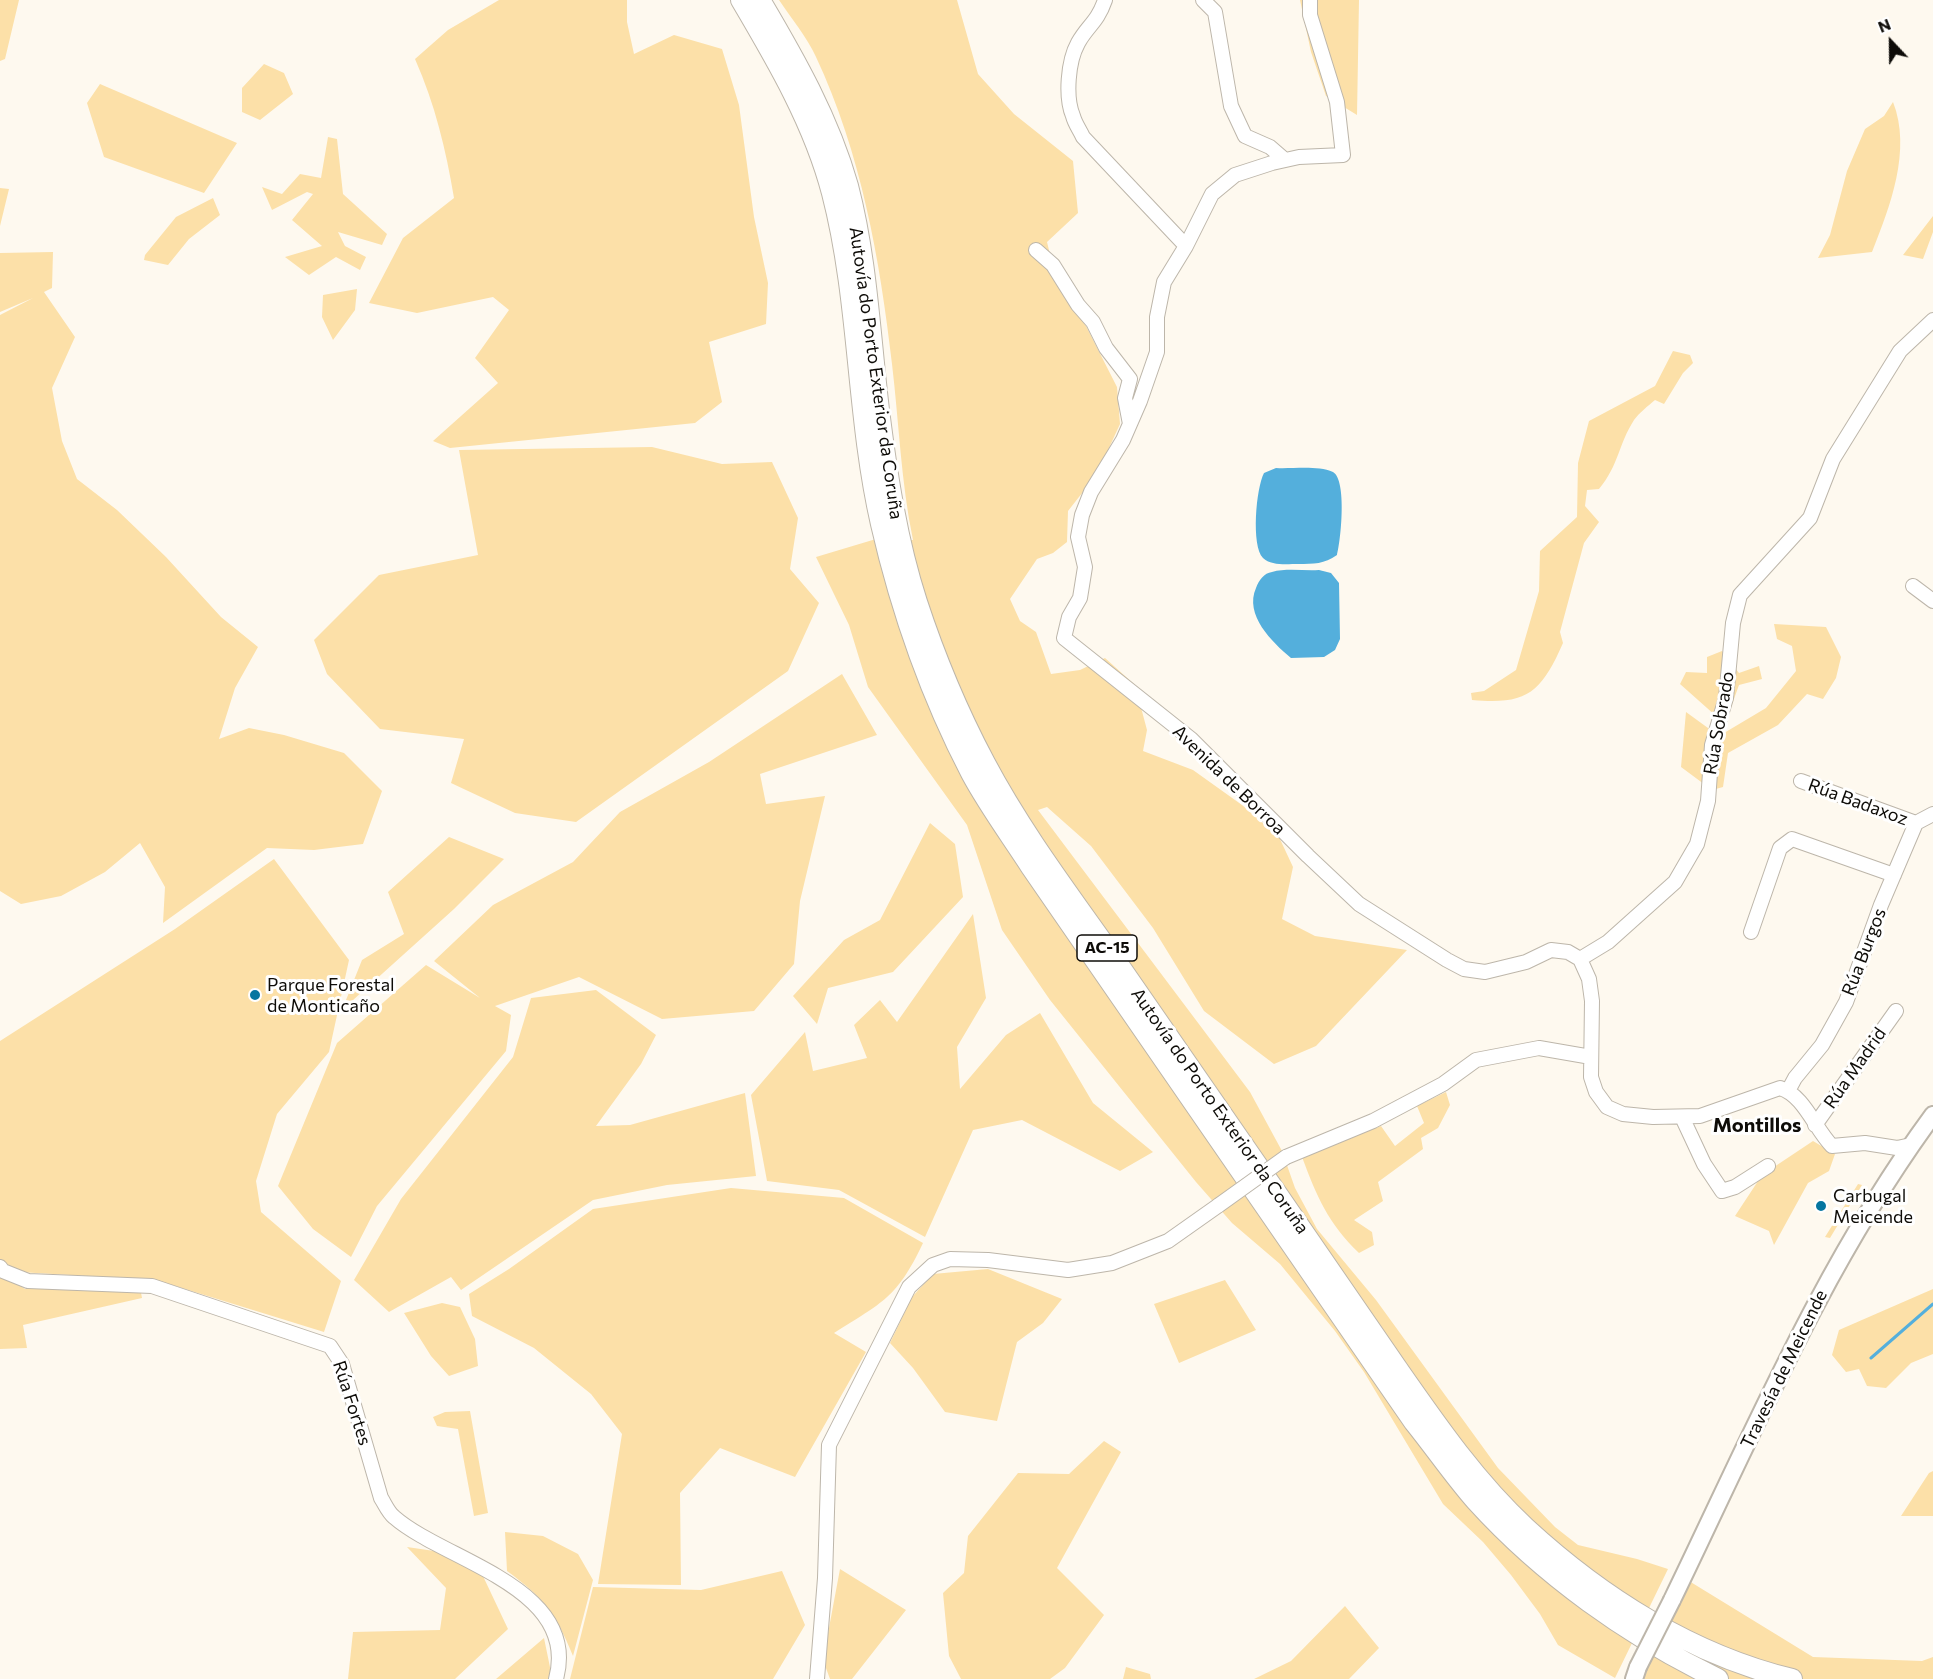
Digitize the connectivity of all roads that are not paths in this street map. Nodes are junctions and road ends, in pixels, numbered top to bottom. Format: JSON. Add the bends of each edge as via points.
{"nodes":[{"id":1,"x":741,"y":0,"type":"edge"},
{"id":2,"x":760,"y":0,"type":"edge"},
{"id":3,"x":1105,"y":0,"type":"edge"},
{"id":4,"x":1203,"y":0,"type":"edge"},
{"id":5,"x":1311,"y":0,"type":"edge"},
{"id":6,"x":1286,"y":160,"type":"junction"},
{"id":7,"x":1186,"y":246,"type":"junction"},
{"id":8,"x":1036,"y":250,"type":"dead end"},
{"id":9,"x":1933,"y":320,"type":"edge"},
{"id":10,"x":1130,"y":424,"type":"junction"},
{"id":11,"x":1912,"y":586,"type":"dead end"},
{"id":12,"x":1933,"y":601,"type":"edge"},
{"id":13,"x":1801,"y":781,"type":"dead end"},
{"id":14,"x":1933,"y":814,"type":"edge"},
{"id":15,"x":1916,"y":823,"type":"junction"},
{"id":16,"x":1894,"y":875,"type":"junction"},
{"id":17,"x":1750,"y":932,"type":"dead end"},
{"id":18,"x":1580,"y":959,"type":"junction"},
{"id":19,"x":1896,"y":1011,"type":"dead end"},
{"id":20,"x":1591,"y":1057,"type":"junction"},
{"id":21,"x":1788,"y":1091,"type":"junction"},
{"id":22,"x":1933,"y":1115,"type":"edge"},
{"id":23,"x":1682,"y":1118,"type":"junction"},
{"id":24,"x":1815,"y":1125,"type":"junction"},
{"id":25,"x":1882,"y":1145,"type":"junction"},
{"id":26,"x":1911,"y":1145,"type":"junction"},
{"id":27,"x":1899,"y":1164,"type":"junction"},
{"id":28,"x":1768,"y":1166,"type":"dead end"},
{"id":29,"x":0,"y":1267,"type":"edge"},
{"id":30,"x":1636,"y":1673,"type":"edge"},
{"id":31,"x":556,"y":1679,"type":"edge"},
{"id":32,"x":817,"y":1679,"type":"edge"},
{"id":33,"x":1718,"y":1679,"type":"edge"},
{"id":34,"x":1792,"y":1679,"type":"edge"}],
"edges":[{"from":1,"to":33,"type":"highway","name":"Autovía do Porto Exterior da Coruña","number":"AC-15","via":[[782,68],[817,145],[832,193],[848,275],[863,418],[880,522],[900,604],[942,713],[972,775],[1030,867],[1414,1422],[1476,1501],[1519,1544],[1609,1616],[1673,1658]]},
{"from":2,"to":34,"type":"highway","name":"Autovía do Porto Exterior da Coruña","number":"AC-15","via":[[796,60],[833,139],[848,189],[865,272],[880,416],[896,518],[916,599],[957,706],[987,767],[1045,858],[1376,1338],[1488,1490],[1526,1528],[1619,1603],[1686,1640]]},
{"from":3,"to":7,"type":"street","via":[[1099,17],[1079,42],[1073,57],[1069,95],[1072,115],[1083,137]]},
{"from":4,"to":6,"type":"street","via":[[1215,12],[1231,106],[1245,136],[1270,147]]},
{"from":5,"to":6,"type":"street","name":"Avenida de Borroa","via":[[1310,15],[1337,102],[1343,155]]},
{"from":6,"to":7,"type":"street","name":"Avenida de Borroa","via":[[1235,175],[1212,194]]},
{"from":7,"to":10,"type":"street","name":"Avenida de Borroa","via":[[1164,282],[1157,317],[1157,352]]},
{"from":8,"to":10,"type":"street","via":[[1053,265],[1130,379],[1125,398]]},
{"from":9,"to":18,"type":"street","name":"Rúa Sobrado","via":[[1900,351],[1833,459],[1810,519],[1740,595],[1733,622],[1726,698],[1712,745],[1708,801],[1697,843],[1674,882],[1608,942]]},
{"from":10,"to":18,"type":"street","name":"Avenida de Borroa","via":[[1082,515],[1078,537],[1085,567],[1080,598],[1069,616],[1064,638],[1191,738],[1359,904],[1437,954],[1464,969],[1485,972],[1526,962],[1551,950],[1568,952]]},
{"from":11,"to":12,"type":"street"},
{"from":13,"to":15,"type":"street","name":"Rúa Badaxoz"},
{"from":14,"to":15,"type":"street"},
{"from":15,"to":16,"type":"street","name":"Rúa Burgos"},
{"from":16,"to":17,"type":"street","via":[[1792,839],[1780,848]]},
{"from":16,"to":21,"type":"street","name":"Rúa Burgos","via":[[1846,1002],[1822,1045]]},
{"from":18,"to":20,"type":"street","via":[[1589,979],[1592,1001]]},
{"from":19,"to":24,"type":"street","name":"Rúa Madrid"},
{"from":20,"to":23,"type":"street","via":[[1591,1077],[1607,1107],[1623,1114]]},
{"from":20,"to":32,"type":"street","bridge":true,"via":[[1539,1048],[1476,1060],[1443,1084],[1373,1120],[1286,1157],[1168,1241],[1112,1263],[1068,1270],[988,1260],[950,1259],[933,1265],[909,1287],[829,1445]]},
{"from":21,"to":23,"type":"street","via":[[1772,1089],[1700,1116]]},
{"from":21,"to":24,"type":"street"},
{"from":22,"to":26,"type":"main road","name":"Travesía de Meicende"},
{"from":23,"to":28,"type":"street","via":[[1722,1191]]},
{"from":24,"to":25,"type":"street","via":[[1832,1146]]},
{"from":25,"to":26,"type":"street"},
{"from":25,"to":27,"type":"street"},
{"from":26,"to":27,"type":"main road","name":"Travesía de Meicende"},
{"from":27,"to":30,"type":"main road","name":"Travesía de Meicende","bridge":true,"via":[[1829,1276]]},
{"from":29,"to":31,"type":"street","name":"Rúa Fortes","via":[[28,1281],[152,1286],[330,1346],[342,1364],[381,1498],[391,1515],[534,1602],[560,1649]]}]}
